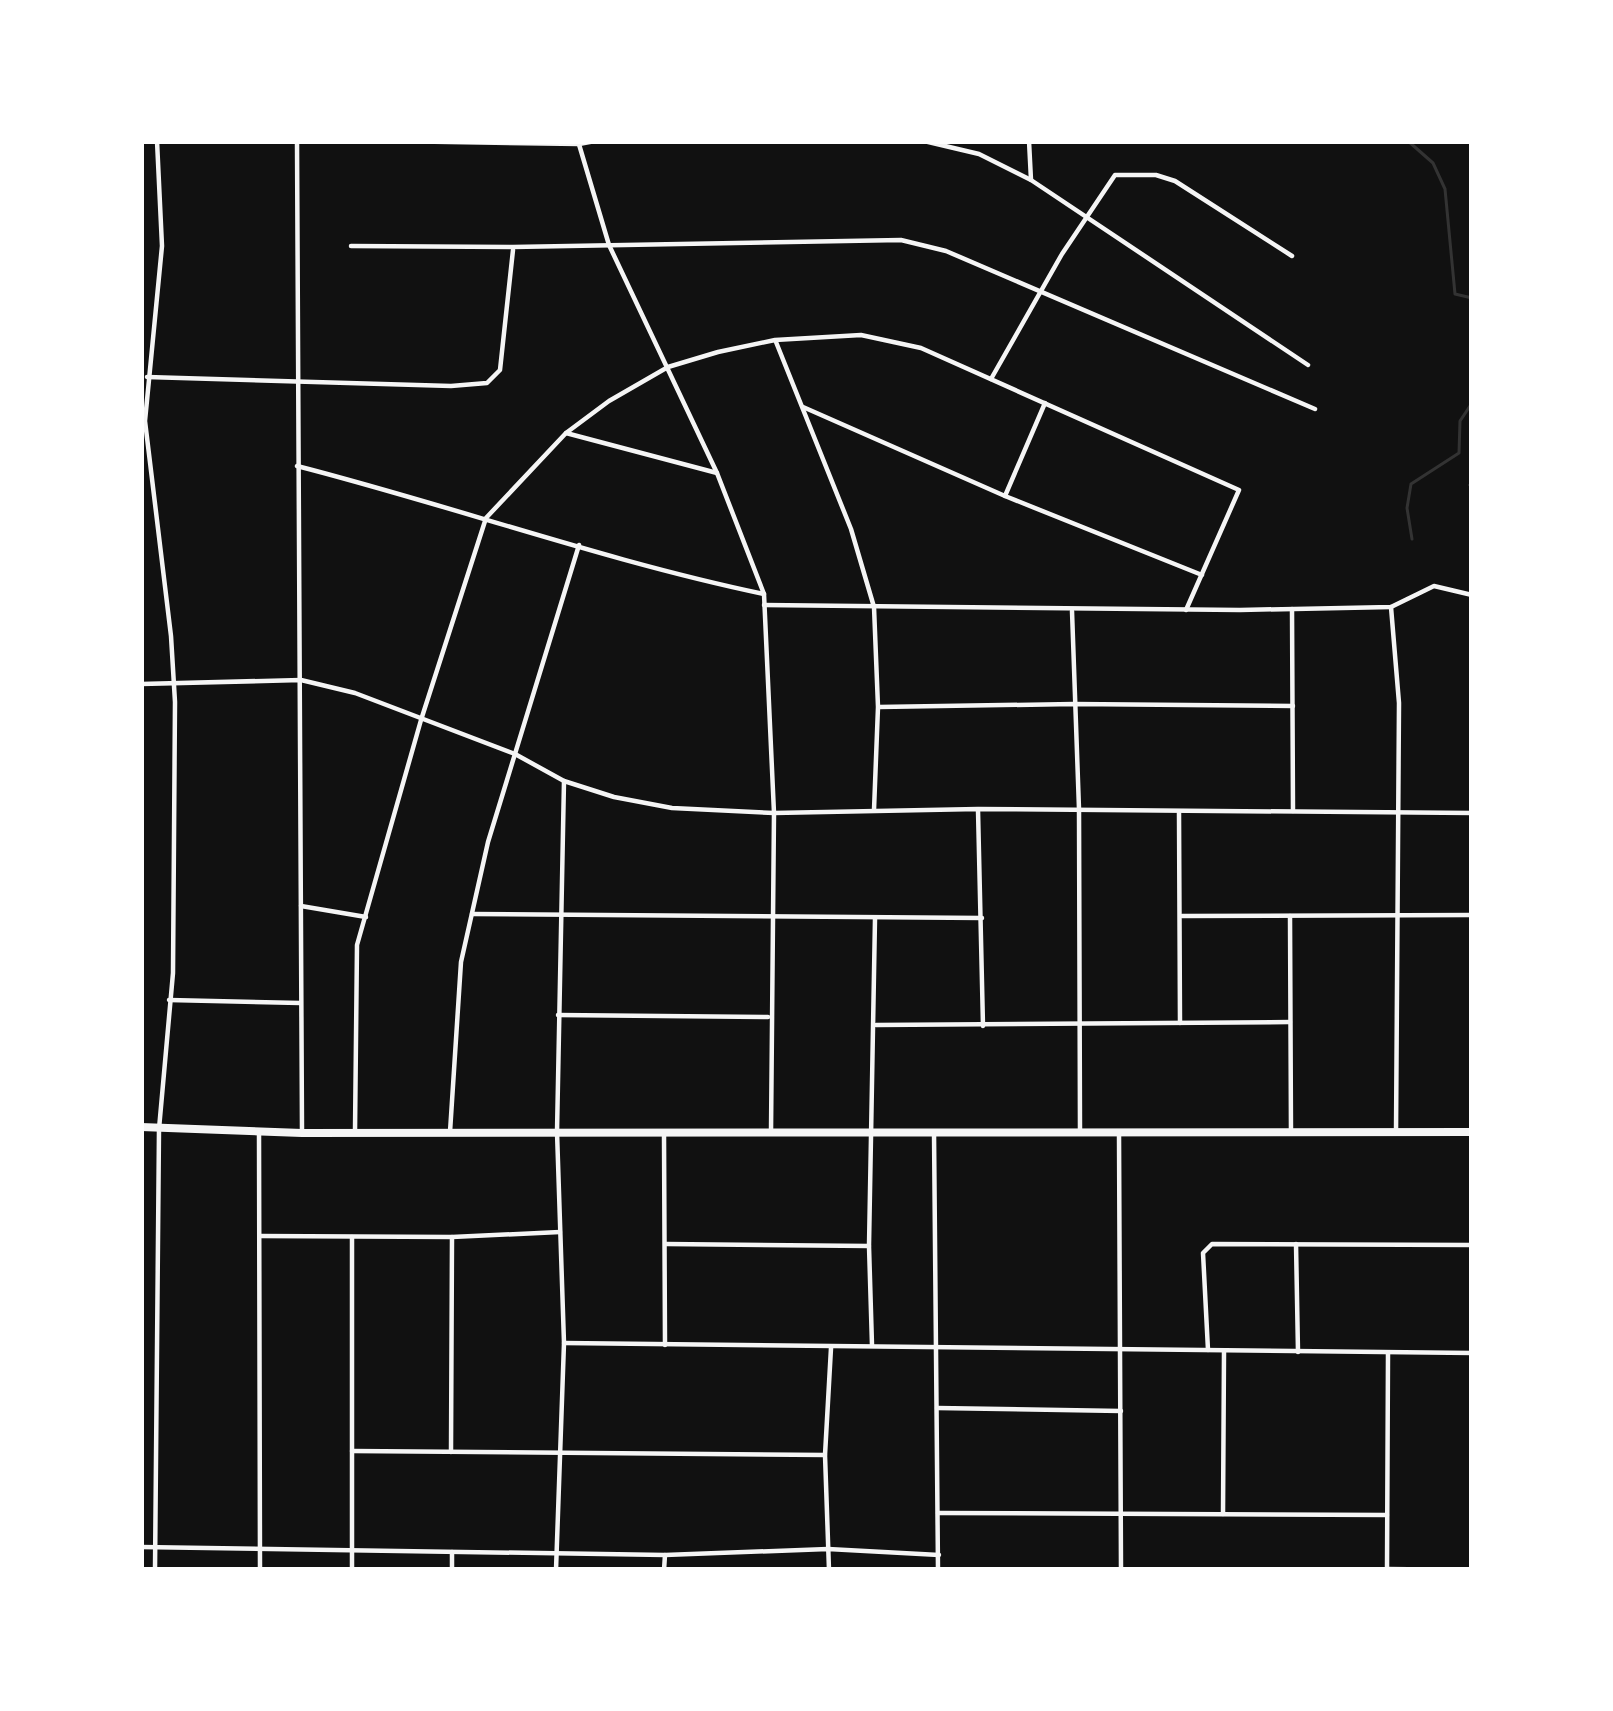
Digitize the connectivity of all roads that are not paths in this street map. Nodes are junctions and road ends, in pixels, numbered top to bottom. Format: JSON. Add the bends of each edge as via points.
{"nodes":[{"id":1,"x":157,"y":141,"type":"edge"},
{"id":2,"x":297,"y":141,"type":"edge"},
{"id":3,"x":389,"y":141,"type":"edge"},
{"id":4,"x":595,"y":141,"type":"edge"},
{"id":5,"x":924,"y":141,"type":"edge"},
{"id":6,"x":1029,"y":141,"type":"edge"},
{"id":7,"x":578,"y":143,"type":"edge"},
{"id":8,"x":1031,"y":180,"type":"junction"},
{"id":9,"x":1085,"y":217,"type":"junction"},
{"id":10,"x":609,"y":245,"type":"junction"},
{"id":11,"x":351,"y":246,"type":"dead end"},
{"id":12,"x":513,"y":248,"type":"junction"},
{"id":13,"x":1292,"y":256,"type":"dead end"},
{"id":14,"x":1038,"y":294,"type":"junction"},
{"id":15,"x":776,"y":340,"type":"junction"},
{"id":16,"x":1308,"y":365,"type":"dead end"},
{"id":17,"x":668,"y":368,"type":"junction"},
{"id":18,"x":146,"y":376,"type":"junction"},
{"id":19,"x":992,"y":379,"type":"junction"},
{"id":20,"x":297,"y":383,"type":"junction"},
{"id":21,"x":1046,"y":403,"type":"junction"},
{"id":22,"x":803,"y":407,"type":"junction"},
{"id":23,"x":1315,"y":409,"type":"dead end"},
{"id":24,"x":566,"y":433,"type":"junction"},
{"id":25,"x":297,"y":466,"type":"junction"},
{"id":26,"x":717,"y":472,"type":"junction"},
{"id":27,"x":141,"y":480,"type":"edge"},
{"id":28,"x":150,"y":480,"type":"junction"},
{"id":29,"x":1005,"y":496,"type":"junction"},
{"id":30,"x":487,"y":518,"type":"junction"},
{"id":31,"x":579,"y":545,"type":"junction"},
{"id":32,"x":1202,"y":574,"type":"junction"},
{"id":33,"x":764,"y":594,"type":"junction"},
{"id":34,"x":1472,"y":595,"type":"edge"},
{"id":35,"x":764,"y":605,"type":"junction"},
{"id":36,"x":874,"y":607,"type":"junction"},
{"id":37,"x":1391,"y":607,"type":"junction"},
{"id":38,"x":1292,"y":609,"type":"junction"},
{"id":39,"x":1186,"y":610,"type":"junction"},
{"id":40,"x":1072,"y":611,"type":"junction"},
{"id":41,"x":302,"y":680,"type":"junction"},
{"id":42,"x":173,"y":683,"type":"junction"},
{"id":43,"x":141,"y":684,"type":"edge"},
{"id":44,"x":1074,"y":704,"type":"junction"},
{"id":45,"x":1293,"y":706,"type":"junction"},
{"id":46,"x":878,"y":707,"type":"junction"},
{"id":47,"x":421,"y":720,"type":"junction"},
{"id":48,"x":515,"y":754,"type":"junction"},
{"id":49,"x":565,"y":781,"type":"junction"},
{"id":50,"x":978,"y":809,"type":"junction"},
{"id":51,"x":1079,"y":809,"type":"junction"},
{"id":52,"x":1179,"y":810,"type":"junction"},
{"id":53,"x":874,"y":811,"type":"junction"},
{"id":54,"x":1293,"y":811,"type":"junction"},
{"id":55,"x":1396,"y":811,"type":"junction"},
{"id":56,"x":774,"y":813,"type":"junction"},
{"id":57,"x":1472,"y":813,"type":"edge"},
{"id":58,"x":301,"y":906,"type":"junction"},
{"id":59,"x":561,"y":912,"type":"junction"},
{"id":60,"x":472,"y":914,"type":"junction"},
{"id":61,"x":1290,"y":914,"type":"junction"},
{"id":62,"x":770,"y":915,"type":"junction"},
{"id":63,"x":1396,"y":915,"type":"junction"},
{"id":64,"x":1472,"y":915,"type":"edge"},
{"id":65,"x":1182,"y":916,"type":"junction"},
{"id":66,"x":366,"y":917,"type":"junction"},
{"id":67,"x":875,"y":917,"type":"junction"},
{"id":68,"x":982,"y":918,"type":"junction"},
{"id":69,"x":169,"y":1000,"type":"junction"},
{"id":70,"x":300,"y":1003,"type":"junction"},
{"id":71,"x":558,"y":1015,"type":"junction"},
{"id":72,"x":771,"y":1016,"type":"junction"},
{"id":73,"x":1290,"y":1022,"type":"junction"},
{"id":74,"x":1180,"y":1023,"type":"junction"},
{"id":75,"x":876,"y":1025,"type":"junction"},
{"id":76,"x":983,"y":1026,"type":"junction"},
{"id":77,"x":1081,"y":1026,"type":"junction"},
{"id":78,"x":141,"y":1127,"type":"edge"},
{"id":79,"x":158,"y":1129,"type":"junction"},
{"id":80,"x":874,"y":1131,"type":"junction"},
{"id":81,"x":260,"y":1132,"type":"junction"},
{"id":82,"x":355,"y":1132,"type":"junction"},
{"id":83,"x":450,"y":1132,"type":"junction"},
{"id":84,"x":557,"y":1132,"type":"junction"},
{"id":85,"x":664,"y":1132,"type":"junction"},
{"id":86,"x":770,"y":1132,"type":"junction"},
{"id":87,"x":934,"y":1132,"type":"junction"},
{"id":88,"x":1291,"y":1132,"type":"junction"},
{"id":89,"x":1396,"y":1132,"type":"junction"},
{"id":90,"x":1472,"y":1132,"type":"edge"},
{"id":91,"x":302,"y":1133,"type":"junction"},
{"id":92,"x":1080,"y":1133,"type":"junction"},
{"id":93,"x":1119,"y":1133,"type":"junction"},
{"id":94,"x":561,"y":1232,"type":"junction"},
{"id":95,"x":260,"y":1236,"type":"junction"},
{"id":96,"x":352,"y":1237,"type":"junction"},
{"id":97,"x":452,"y":1238,"type":"junction"},
{"id":98,"x":666,"y":1244,"type":"junction"},
{"id":99,"x":1296,"y":1244,"type":"junction"},
{"id":100,"x":1472,"y":1245,"type":"edge"},
{"id":101,"x":869,"y":1246,"type":"junction"},
{"id":102,"x":564,"y":1343,"type":"junction"},
{"id":103,"x":665,"y":1345,"type":"junction"},
{"id":104,"x":872,"y":1345,"type":"junction"},
{"id":105,"x":831,"y":1346,"type":"junction"},
{"id":106,"x":936,"y":1349,"type":"junction"},
{"id":107,"x":1208,"y":1350,"type":"junction"},
{"id":108,"x":1122,"y":1351,"type":"junction"},
{"id":109,"x":1224,"y":1352,"type":"junction"},
{"id":110,"x":1298,"y":1352,"type":"junction"},
{"id":111,"x":1388,"y":1353,"type":"junction"},
{"id":112,"x":1472,"y":1353,"type":"edge"},
{"id":113,"x":937,"y":1408,"type":"junction"},
{"id":114,"x":1120,"y":1411,"type":"junction"},
{"id":115,"x":352,"y":1451,"type":"junction"},
{"id":116,"x":451,"y":1451,"type":"junction"},
{"id":117,"x":558,"y":1451,"type":"junction"},
{"id":118,"x":825,"y":1455,"type":"junction"},
{"id":119,"x":938,"y":1514,"type":"junction"},
{"id":120,"x":1121,"y":1514,"type":"junction"},
{"id":121,"x":1223,"y":1514,"type":"junction"},
{"id":122,"x":1387,"y":1515,"type":"junction"},
{"id":123,"x":141,"y":1547,"type":"edge"},
{"id":124,"x":155,"y":1547,"type":"junction"},
{"id":125,"x":828,"y":1549,"type":"junction"},
{"id":126,"x":260,"y":1551,"type":"junction"},
{"id":127,"x":352,"y":1551,"type":"junction"},
{"id":128,"x":452,"y":1552,"type":"junction"},
{"id":129,"x":556,"y":1553,"type":"junction"},
{"id":130,"x":664,"y":1555,"type":"junction"},
{"id":131,"x":939,"y":1556,"type":"junction"},
{"id":132,"x":155,"y":1570,"type":"edge"},
{"id":133,"x":260,"y":1570,"type":"edge"},
{"id":134,"x":352,"y":1570,"type":"edge"},
{"id":135,"x":452,"y":1570,"type":"edge"},
{"id":136,"x":556,"y":1570,"type":"edge"},
{"id":137,"x":664,"y":1570,"type":"edge"},
{"id":138,"x":829,"y":1570,"type":"edge"},
{"id":139,"x":938,"y":1570,"type":"edge"},
{"id":140,"x":1121,"y":1570,"type":"edge"},
{"id":141,"x":1387,"y":1570,"type":"edge"},
{"id":142,"x":1472,"y":1570,"type":"edge"}],
"edges":[{"from":1,"to":18,"type":"street","via":[[162,246]]},
{"from":2,"to":20,"type":"street"},
{"from":3,"to":7,"type":"street"},
{"from":4,"to":7,"type":"street"},
{"from":5,"to":8,"type":"street","via":[[979,154]]},
{"from":6,"to":8,"type":"street"},
{"from":7,"to":10,"type":"street"},
{"from":8,"to":9,"type":"street"},
{"from":9,"to":13,"type":"street","via":[[1115,175],[1156,175]]},
{"from":9,"to":14,"type":"street"},
{"from":9,"to":16,"type":"street"},
{"from":10,"to":12,"type":"street"},
{"from":10,"to":14,"type":"street","via":[[901,240],[946,251]]},
{"from":10,"to":17,"type":"street"},
{"from":11,"to":12,"type":"street"},
{"from":12,"to":20,"type":"street","via":[[495,379],[452,386]]},
{"from":14,"to":19,"type":"street"},
{"from":14,"to":23,"type":"street"},
{"from":15,"to":17,"type":"street"},
{"from":15,"to":19,"type":"street","via":[[900,341]]},
{"from":15,"to":22,"type":"street"},
{"from":17,"to":24,"type":"street"},
{"from":17,"to":26,"type":"street"},
{"from":18,"to":20,"type":"street"},
{"from":18,"to":28,"type":"street"},
{"from":19,"to":21,"type":"street"},
{"from":20,"to":25,"type":"street"},
{"from":21,"to":29,"type":"street"},
{"from":21,"to":32,"type":"street","via":[[1239,490]]},
{"from":22,"to":29,"type":"street"},
{"from":22,"to":36,"type":"street"},
{"from":24,"to":26,"type":"street"},
{"from":24,"to":30,"type":"street"},
{"from":25,"to":30,"type":"street"},
{"from":25,"to":41,"type":"street"},
{"from":26,"to":33,"type":"street"},
{"from":27,"to":28,"type":"street"},
{"from":28,"to":42,"type":"street"},
{"from":29,"to":32,"type":"street"},
{"from":30,"to":31,"type":"street"},
{"from":30,"to":47,"type":"street"},
{"from":31,"to":33,"type":"street"},
{"from":31,"to":48,"type":"street"},
{"from":32,"to":39,"type":"street"},
{"from":33,"to":35,"type":"street"},
{"from":34,"to":37,"type":"street","via":[[1434,586]]},
{"from":35,"to":36,"type":"street"},
{"from":35,"to":56,"type":"street"},
{"from":36,"to":40,"type":"street"},
{"from":36,"to":46,"type":"street"},
{"from":37,"to":38,"type":"street"},
{"from":37,"to":55,"type":"street"},
{"from":38,"to":39,"type":"street"},
{"from":38,"to":45,"type":"street"},
{"from":39,"to":40,"type":"street"},
{"from":40,"to":44,"type":"street"},
{"from":41,"to":42,"type":"street"},
{"from":41,"to":47,"type":"street"},
{"from":41,"to":58,"type":"street"},
{"from":42,"to":43,"type":"street"},
{"from":42,"to":69,"type":"street"},
{"from":44,"to":45,"type":"street"},
{"from":44,"to":46,"type":"street"},
{"from":44,"to":51,"type":"street"},
{"from":45,"to":54,"type":"street"},
{"from":46,"to":53,"type":"street"},
{"from":47,"to":48,"type":"street"},
{"from":47,"to":66,"type":"street"},
{"from":48,"to":49,"type":"street"},
{"from":48,"to":60,"type":"street"},
{"from":49,"to":56,"type":"street","via":[[672,808]]},
{"from":49,"to":59,"type":"street"},
{"from":50,"to":51,"type":"street"},
{"from":50,"to":53,"type":"street"},
{"from":50,"to":68,"type":"street"},
{"from":51,"to":52,"type":"street"},
{"from":51,"to":77,"type":"street"},
{"from":52,"to":54,"type":"street"},
{"from":52,"to":65,"type":"street"},
{"from":53,"to":56,"type":"street"},
{"from":54,"to":55,"type":"street"},
{"from":55,"to":57,"type":"street"},
{"from":55,"to":63,"type":"street"},
{"from":56,"to":62,"type":"street"},
{"from":58,"to":66,"type":"street"},
{"from":58,"to":70,"type":"street"},
{"from":59,"to":60,"type":"street"},
{"from":59,"to":62,"type":"street"},
{"from":59,"to":71,"type":"street"},
{"from":60,"to":83,"type":"street","via":[[461,962]]},
{"from":61,"to":63,"type":"street"},
{"from":61,"to":65,"type":"street"},
{"from":61,"to":73,"type":"street"},
{"from":62,"to":67,"type":"street"},
{"from":62,"to":72,"type":"street"},
{"from":63,"to":64,"type":"street"},
{"from":63,"to":89,"type":"street"},
{"from":65,"to":74,"type":"street"},
{"from":66,"to":82,"type":"street","via":[[357,945]]},
{"from":67,"to":68,"type":"street"},
{"from":67,"to":75,"type":"street"},
{"from":68,"to":76,"type":"street"},
{"from":69,"to":70,"type":"street"},
{"from":69,"to":79,"type":"street"},
{"from":70,"to":91,"type":"street"},
{"from":71,"to":72,"type":"street"},
{"from":71,"to":84,"type":"street"},
{"from":72,"to":86,"type":"street"},
{"from":73,"to":74,"type":"street"},
{"from":73,"to":88,"type":"street"},
{"from":74,"to":77,"type":"street"},
{"from":75,"to":76,"type":"street"},
{"from":75,"to":80,"type":"street"},
{"from":76,"to":77,"type":"street"},
{"from":77,"to":92,"type":"street"},
{"from":78,"to":79,"type":"main road"},
{"from":79,"to":81,"type":"main road"},
{"from":79,"to":124,"type":"street"},
{"from":80,"to":86,"type":"main road"},
{"from":80,"to":87,"type":"main road"},
{"from":80,"to":101,"type":"street"},
{"from":81,"to":91,"type":"main road"},
{"from":81,"to":95,"type":"street"},
{"from":82,"to":83,"type":"main road"},
{"from":82,"to":91,"type":"main road"},
{"from":83,"to":84,"type":"main road"},
{"from":84,"to":85,"type":"main road"},
{"from":84,"to":94,"type":"street"},
{"from":85,"to":86,"type":"main road"},
{"from":85,"to":98,"type":"street"},
{"from":87,"to":92,"type":"main road"},
{"from":87,"to":106,"type":"street"},
{"from":88,"to":89,"type":"main road"},
{"from":88,"to":93,"type":"main road"},
{"from":89,"to":90,"type":"main road"},
{"from":92,"to":93,"type":"main road"},
{"from":93,"to":108,"type":"street"},
{"from":94,"to":97,"type":"street"},
{"from":94,"to":102,"type":"street"},
{"from":95,"to":96,"type":"street"},
{"from":95,"to":126,"type":"street"},
{"from":96,"to":97,"type":"street"},
{"from":96,"to":115,"type":"street"},
{"from":97,"to":116,"type":"street"},
{"from":98,"to":101,"type":"street"},
{"from":98,"to":103,"type":"street"},
{"from":99,"to":100,"type":"street"},
{"from":99,"to":107,"type":"street","via":[[1205,1247]]},
{"from":99,"to":110,"type":"street"},
{"from":101,"to":104,"type":"street"},
{"from":102,"to":103,"type":"street"},
{"from":102,"to":117,"type":"street"},
{"from":103,"to":105,"type":"street"},
{"from":104,"to":105,"type":"street"},
{"from":104,"to":106,"type":"street"},
{"from":105,"to":118,"type":"street"},
{"from":106,"to":108,"type":"street"},
{"from":106,"to":113,"type":"street"},
{"from":107,"to":108,"type":"street"},
{"from":107,"to":109,"type":"street"},
{"from":108,"to":114,"type":"street"},
{"from":109,"to":110,"type":"street"},
{"from":109,"to":121,"type":"street"},
{"from":110,"to":111,"type":"street"},
{"from":111,"to":112,"type":"street"},
{"from":111,"to":122,"type":"street"},
{"from":113,"to":114,"type":"street"},
{"from":113,"to":119,"type":"street"},
{"from":114,"to":120,"type":"street"},
{"from":115,"to":116,"type":"street"},
{"from":115,"to":127,"type":"street"},
{"from":116,"to":117,"type":"street"},
{"from":117,"to":118,"type":"street"},
{"from":117,"to":129,"type":"street"},
{"from":118,"to":125,"type":"street"},
{"from":119,"to":120,"type":"street"},
{"from":119,"to":131,"type":"street"},
{"from":120,"to":121,"type":"street"},
{"from":120,"to":140,"type":"street"},
{"from":121,"to":122,"type":"street"},
{"from":122,"to":141,"type":"street"},
{"from":123,"to":124,"type":"street"},
{"from":124,"to":126,"type":"street"},
{"from":124,"to":132,"type":"street"},
{"from":125,"to":130,"type":"street"},
{"from":125,"to":131,"type":"street"},
{"from":125,"to":138,"type":"street"},
{"from":126,"to":127,"type":"street"},
{"from":126,"to":133,"type":"street"},
{"from":127,"to":128,"type":"street"},
{"from":127,"to":134,"type":"street"},
{"from":128,"to":129,"type":"street"},
{"from":128,"to":135,"type":"street"},
{"from":129,"to":130,"type":"street"},
{"from":129,"to":136,"type":"street"},
{"from":130,"to":137,"type":"street"},
{"from":131,"to":139,"type":"street"},
{"from":141,"to":142,"type":"street"}]}
